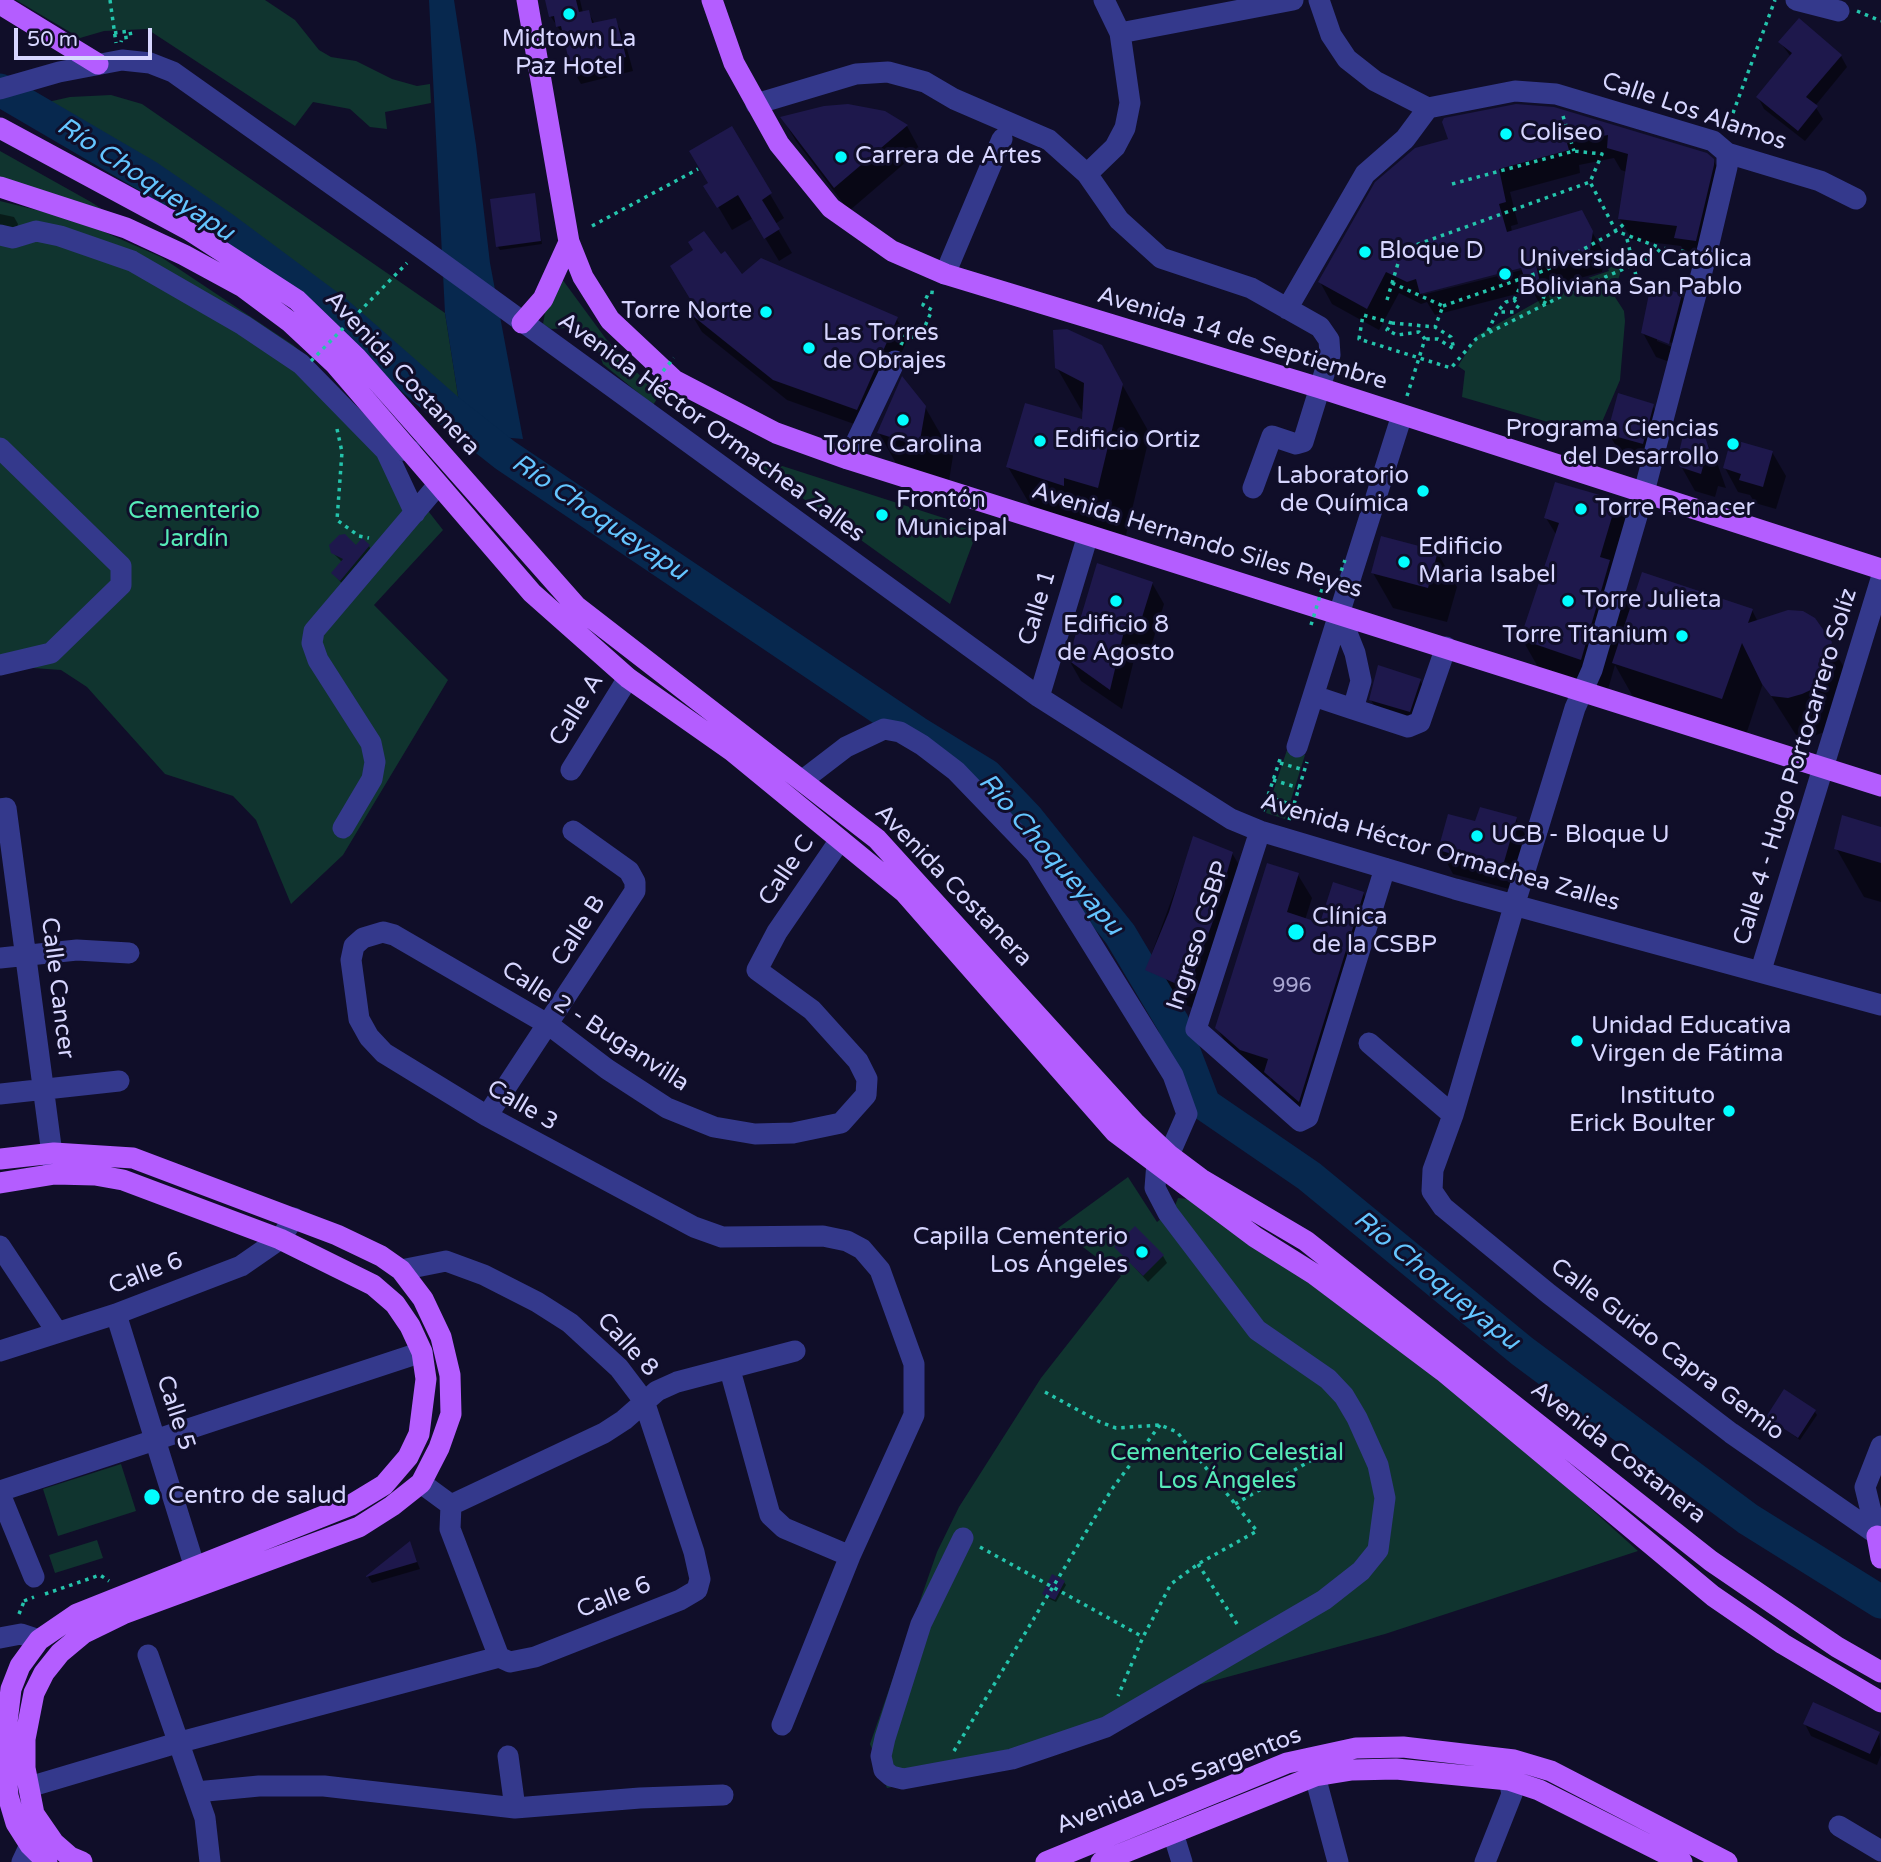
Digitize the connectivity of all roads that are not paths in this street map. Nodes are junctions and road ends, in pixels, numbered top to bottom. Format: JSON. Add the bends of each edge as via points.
{"nodes":[{"id":1,"x":527,"y":0,"type":"edge"},
{"id":2,"x":712,"y":0,"type":"edge"},
{"id":3,"x":1104,"y":0,"type":"edge"},
{"id":4,"x":1293,"y":0,"type":"edge"},
{"id":5,"x":1320,"y":0,"type":"edge"},
{"id":6,"x":1796,"y":0,"type":"edge"},
{"id":7,"x":0,"y":4,"type":"edge"},
{"id":8,"x":1839,"y":11,"type":"road end"},
{"id":9,"x":1120,"y":33,"type":"junction"},
{"id":10,"x":98,"y":64,"type":"junction"},
{"id":11,"x":0,"y":89,"type":"edge"},
{"id":12,"x":758,"y":106,"type":"junction"},
{"id":13,"x":1428,"y":108,"type":"junction"},
{"id":14,"x":0,"y":128,"type":"edge"},
{"id":15,"x":1002,"y":139,"type":"dead end"},
{"id":16,"x":1724,"y":149,"type":"junction"},
{"id":17,"x":1087,"y":174,"type":"junction"},
{"id":18,"x":0,"y":187,"type":"edge"},
{"id":19,"x":1856,"y":199,"type":"dead end"},
{"id":20,"x":0,"y":235,"type":"edge"},
{"id":21,"x":569,"y":243,"type":"junction"},
{"id":22,"x":944,"y":274,"type":"junction"},
{"id":23,"x":1287,"y":309,"type":"junction"},
{"id":24,"x":522,"y":323,"type":"junction"},
{"id":25,"x":895,"y":361,"type":"road end"},
{"id":26,"x":1320,"y":388,"type":"junction"},
{"id":27,"x":1402,"y":415,"type":"junction"},
{"id":28,"x":0,"y":448,"type":"edge"},
{"id":29,"x":410,"y":450,"type":"junction"},
{"id":30,"x":386,"y":451,"type":"junction"},
{"id":31,"x":848,"y":459,"type":"junction"},
{"id":32,"x":437,"y":486,"type":"junction"},
{"id":33,"x":1253,"y":488,"type":"dead end"},
{"id":34,"x":1644,"y":492,"type":"junction"},
{"id":35,"x":415,"y":513,"type":"junction"},
{"id":36,"x":1088,"y":535,"type":"junction"},
{"id":37,"x":1881,"y":569,"type":"edge"},
{"id":38,"x":1881,"y":579,"type":"edge"},
{"id":39,"x":1339,"y":613,"type":"junction"},
{"id":40,"x":1446,"y":647,"type":"junction"},
{"id":41,"x":0,"y":664,"type":"edge"},
{"id":42,"x":628,"y":678,"type":"junction"},
{"id":43,"x":1582,"y":690,"type":"junction"},
{"id":44,"x":1039,"y":696,"type":"junction"},
{"id":45,"x":1314,"y":696,"type":"junction"},
{"id":46,"x":1353,"y":709,"type":"junction"},
{"id":47,"x":1301,"y":757,"type":"road end"},
{"id":48,"x":1822,"y":767,"type":"junction"},
{"id":49,"x":571,"y":770,"type":"dead end"},
{"id":50,"x":803,"y":780,"type":"junction"},
{"id":51,"x":1881,"y":786,"type":"edge"},
{"id":52,"x":3,"y":809,"type":"edge"},
{"id":53,"x":1261,"y":821,"type":"junction"},
{"id":54,"x":343,"y":828,"type":"dead end"},
{"id":55,"x":573,"y":831,"type":"dead end"},
{"id":56,"x":840,"y":840,"type":"junction"},
{"id":57,"x":1385,"y":868,"type":"junction"},
{"id":58,"x":1514,"y":903,"type":"junction"},
{"id":59,"x":354,"y":946,"type":"joint"},
{"id":60,"x":130,"y":953,"type":"dead end"},
{"id":61,"x":27,"y":954,"type":"junction"},
{"id":62,"x":0,"y":958,"type":"edge"},
{"id":63,"x":1762,"y":970,"type":"junction"},
{"id":64,"x":1881,"y":1005,"type":"edge"},
{"id":65,"x":549,"y":1025,"type":"junction"},
{"id":66,"x":1369,"y":1043,"type":"dead end"},
{"id":67,"x":119,"y":1082,"type":"dead end"},
{"id":68,"x":44,"y":1091,"type":"junction"},
{"id":69,"x":0,"y":1094,"type":"edge"},
{"id":70,"x":856,"y":1107,"type":"joint"},
{"id":71,"x":1453,"y":1115,"type":"junction"},
{"id":72,"x":487,"y":1116,"type":"junction"},
{"id":73,"x":54,"y":1153,"type":"junction"},
{"id":74,"x":1163,"y":1158,"type":"junction"},
{"id":75,"x":0,"y":1159,"type":"edge"},
{"id":76,"x":55,"y":1174,"type":"junction"},
{"id":77,"x":0,"y":1183,"type":"edge"},
{"id":78,"x":294,"y":1218,"type":"junction"},
{"id":79,"x":280,"y":1238,"type":"junction"},
{"id":80,"x":0,"y":1246,"type":"edge"},
{"id":81,"x":401,"y":1270,"type":"junction"},
{"id":82,"x":116,"y":1314,"type":"junction"},
{"id":83,"x":57,"y":1332,"type":"junction"},
{"id":84,"x":0,"y":1351,"type":"edge"},
{"id":85,"x":795,"y":1351,"type":"dead end"},
{"id":86,"x":422,"y":1352,"type":"junction"},
{"id":87,"x":730,"y":1370,"type":"junction"},
{"id":88,"x":645,"y":1401,"type":"junction"},
{"id":89,"x":156,"y":1437,"type":"junction"},
{"id":90,"x":1881,"y":1446,"type":"edge"},
{"id":91,"x":421,"y":1483,"type":"junction"},
{"id":92,"x":0,"y":1493,"type":"edge"},
{"id":93,"x":451,"y":1505,"type":"junction"},
{"id":94,"x":1879,"y":1537,"type":"edge"},
{"id":95,"x":963,"y":1538,"type":"road end"},
{"id":96,"x":850,"y":1556,"type":"junction"},
{"id":97,"x":1881,"y":1558,"type":"edge"},
{"id":98,"x":195,"y":1569,"type":"junction"},
{"id":99,"x":34,"y":1577,"type":"road end"},
{"id":100,"x":700,"y":1579,"type":"joint"},
{"id":101,"x":120,"y":1606,"type":"junction"},
{"id":102,"x":5,"y":1636,"type":"edge"},
{"id":103,"x":39,"y":1640,"type":"junction"},
{"id":104,"x":148,"y":1655,"type":"dead end"},
{"id":105,"x":499,"y":1657,"type":"junction"},
{"id":106,"x":1881,"y":1672,"type":"edge"},
{"id":107,"x":1881,"y":1702,"type":"edge"},
{"id":108,"x":782,"y":1725,"type":"dead end"},
{"id":109,"x":177,"y":1743,"type":"junction"},
{"id":110,"x":508,"y":1756,"type":"dead end"},
{"id":111,"x":1313,"y":1766,"type":"junction"},
{"id":112,"x":1511,"y":1770,"type":"junction"},
{"id":113,"x":29,"y":1787,"type":"junction"},
{"id":114,"x":196,"y":1792,"type":"junction"},
{"id":115,"x":723,"y":1795,"type":"dead end"},
{"id":116,"x":515,"y":1808,"type":"junction"},
{"id":117,"x":1169,"y":1823,"type":"junction"},
{"id":118,"x":1839,"y":1826,"type":"dead end"},
{"id":119,"x":32,"y":1846,"type":"edge"},
{"id":120,"x":1881,"y":1851,"type":"edge"},
{"id":121,"x":47,"y":1862,"type":"edge"},
{"id":122,"x":82,"y":1862,"type":"edge"},
{"id":123,"x":209,"y":1862,"type":"edge"},
{"id":124,"x":1046,"y":1862,"type":"edge"},
{"id":125,"x":1101,"y":1862,"type":"edge"},
{"id":126,"x":1182,"y":1862,"type":"edge"},
{"id":127,"x":1338,"y":1862,"type":"edge"},
{"id":128,"x":1485,"y":1862,"type":"edge"},
{"id":129,"x":1682,"y":1862,"type":"edge"},
{"id":130,"x":1727,"y":1862,"type":"edge"}],
"edges":[{"from":1,"to":21,"type":"main road","name":"Avenida Hernando Siles Reyes"},
{"from":2,"to":12,"type":"main road","name":"Avenida 14 de Septiembre","via":[[734,63]]},
{"from":3,"to":9,"type":"street"},
{"from":4,"to":9,"type":"street"},
{"from":5,"to":13,"type":"street","via":[[1331,35],[1347,59],[1375,81]]},
{"from":6,"to":8,"type":"street"},
{"from":7,"to":10,"type":"main road"},
{"from":9,"to":17,"type":"street","via":[[1130,103],[1125,128],[1115,147]]},
{"from":10,"to":11,"type":"street","name":"Avenida Héctor Ormachea Zalles"},
{"from":10,"to":24,"type":"street","name":"Avenida Héctor Ormachea Zalles","via":[[137,60],[173,72]]},
{"from":12,"to":17,"type":"street","via":[[856,75],[888,72],[925,82],[1049,140]]},
{"from":12,"to":22,"type":"main road","name":"Avenida 14 de Septiembre","via":[[779,144],[831,208],[892,251]]},
{"from":13,"to":16,"type":"street","name":"Calle Los Alamos","via":[[1515,91],[1556,94]]},
{"from":13,"to":23,"type":"street","via":[[1405,139],[1366,174]]},
{"from":14,"to":50,"type":"main road","name":"Avenida Costanera","via":[[189,230],[298,300],[356,357],[576,606]]},
{"from":15,"to":22,"type":"street"},
{"from":16,"to":19,"type":"street","name":"Calle Los Alamos","via":[[1820,181]]},
{"from":16,"to":34,"type":"street","via":[[1727,167]]},
{"from":17,"to":23,"type":"street","via":[[1119,219],[1161,258],[1251,288]]},
{"from":18,"to":29,"type":"main road","name":"Avenida Costanera","via":[[125,228],[243,287],[334,363]]},
{"from":20,"to":30,"type":"street","via":[[13,238],[36,231],[132,261],[301,364]]},
{"from":21,"to":24,"type":"main road","via":[[543,299]]},
{"from":21,"to":31,"type":"main road","name":"Avenida Hernando Siles Reyes","via":[[583,277],[610,320],[674,380],[776,433]]},
{"from":22,"to":26,"type":"main road","name":"Avenida 14 de Septiembre"},
{"from":23,"to":26,"type":"street","via":[[1327,334],[1330,355]]},
{"from":24,"to":44,"type":"street","name":"Avenida Héctor Ormachea Zalles"},
{"from":25,"to":31,"type":"street"},
{"from":26,"to":27,"type":"main road","name":"Avenida 14 de Septiembre"},
{"from":26,"to":33,"type":"street","via":[[1303,442],[1272,436]]},
{"from":27,"to":34,"type":"main road","name":"Avenida 14 de Septiembre"},
{"from":27,"to":39,"type":"street"},
{"from":28,"to":41,"type":"street","via":[[121,566],[121,585],[51,653]]},
{"from":29,"to":30,"type":"street"},
{"from":29,"to":32,"type":"main road","name":"Avenida Costanera"},
{"from":30,"to":35,"type":"street"},
{"from":31,"to":36,"type":"main road","name":"Avenida Hernando Siles Reyes"},
{"from":32,"to":35,"type":"street"},
{"from":32,"to":42,"type":"main road","name":"Avenida Costanera","via":[[532,593]]},
{"from":34,"to":37,"type":"main road","name":"Avenida 14 de Septiembre"},
{"from":34,"to":43,"type":"street"},
{"from":35,"to":54,"type":"street","via":[[314,631],[312,643],[318,660],[371,743],[375,762],[372,779]]},
{"from":36,"to":39,"type":"main road","name":"Avenida Hernando Siles Reyes"},
{"from":36,"to":44,"type":"street","name":"Calle 1"},
{"from":38,"to":48,"type":"street","name":"Calle 4 - Hugo Portocarrero Solíz"},
{"from":39,"to":40,"type":"main road","name":"Avenida Hernando Siles Reyes"},
{"from":39,"to":45,"type":"street"},
{"from":39,"to":46,"type":"street","via":[[1361,681]]},
{"from":40,"to":43,"type":"main road","name":"Avenida Hernando Siles Reyes"},
{"from":40,"to":46,"type":"street","via":[[1420,722],[1408,727]]},
{"from":42,"to":49,"type":"street","name":"Calle A"},
{"from":42,"to":56,"type":"main road","name":"Avenida Costanera","via":[[732,751]]},
{"from":43,"to":48,"type":"main road","name":"Avenida Hernando Siles Reyes"},
{"from":43,"to":58,"type":"street"},
{"from":44,"to":53,"type":"street","name":"Avenida Héctor Ormachea Zalles","via":[[1231,819]]},
{"from":45,"to":46,"type":"street"},
{"from":45,"to":47,"type":"street"},
{"from":48,"to":51,"type":"main road","name":"Avenida Hernando Siles Reyes"},
{"from":48,"to":63,"type":"street","name":"Calle 4 - Hugo Portocarrero Solíz"},
{"from":50,"to":74,"type":"main road","name":"Avenida Costanera","via":[[877,839]]},
{"from":50,"to":74,"type":"street","via":[[846,747],[884,729],[900,732],[956,771],[1036,854],[1173,1075],[1187,1114]]},
{"from":52,"to":61,"type":"street","name":"Calle Cancer"},
{"from":53,"to":57,"type":"street","name":"Avenida Héctor Ormachea Zalles"},
{"from":53,"to":57,"type":"street","name":"Ingreso CSBP","via":[[1196,1029],[1300,1121],[1308,1117]]},
{"from":55,"to":65,"type":"street","name":"Calle B","via":[[633,876],[633,896]]},
{"from":56,"to":70,"type":"street","name":"Calle C","via":[[777,932],[757,970],[812,1010],[858,1061],[867,1079],[866,1095]]},
{"from":56,"to":74,"type":"main road","name":"Avenida Costanera","via":[[905,893],[1115,1132]]},
{"from":57,"to":58,"type":"street","name":"Avenida Héctor Ormachea Zalles"},
{"from":58,"to":63,"type":"street","name":"Avenida Héctor Ormachea Zalles"},
{"from":58,"to":71,"type":"street"},
{"from":59,"to":65,"type":"street","name":"Calle 2 - Buganvilla","via":[[372,933],[394,935]]},
{"from":59,"to":72,"type":"street","name":"Calle 3","via":[[351,960],[359,1019],[369,1037],[384,1053]]},
{"from":60,"to":61,"type":"street","via":[[77,950]]},
{"from":61,"to":62,"type":"street"},
{"from":61,"to":68,"type":"street","name":"Calle Cancer"},
{"from":63,"to":64,"type":"street","name":"Avenida Héctor Ormachea Zalles"},
{"from":65,"to":70,"type":"street","name":"Calle 2 - Buganvilla","via":[[667,1108],[714,1127],[793,1133],[841,1123]]},
{"from":65,"to":72,"type":"street","name":"Calle B"},
{"from":66,"to":71,"type":"street"},
{"from":67,"to":68,"type":"street"},
{"from":68,"to":69,"type":"street"},
{"from":68,"to":73,"type":"street","name":"Calle Cancer"},
{"from":71,"to":94,"type":"street","name":"Calle Guido Capra Gemio","via":[[1433,1170],[1432,1191],[1443,1207],[1731,1433]]},
{"from":72,"to":96,"type":"street","name":"Calle 3","via":[[694,1227],[722,1237],[823,1236],[847,1241],[862,1249],[880,1270],[914,1363],[914,1415]]},
{"from":73,"to":75,"type":"main road"},
{"from":73,"to":76,"type":"street","name":"Calle Cancer"},
{"from":73,"to":78,"type":"main road","via":[[133,1158]]},
{"from":74,"to":95,"type":"street","via":[[1155,1188],[1168,1213],[1257,1330],[1328,1378],[1368,1438],[1385,1498],[1378,1550],[1361,1571],[1324,1600],[1106,1727],[1012,1759],[903,1779],[891,1776],[884,1770],[881,1756],[921,1623]]},
{"from":74,"to":106,"type":"main road","name":"Avenida Costanera","via":[[1307,1241],[1712,1561]]},
{"from":74,"to":107,"type":"main road","name":"Avenida Costanera","via":[[1206,1201],[1314,1273],[1443,1371],[1713,1596]]},
{"from":76,"to":77,"type":"main road"},
{"from":76,"to":79,"type":"main road","via":[[123,1180]]},
{"from":78,"to":79,"type":"street","name":"Calle 6"},
{"from":78,"to":81,"type":"main road","via":[[381,1256]]},
{"from":79,"to":82,"type":"street","name":"Calle 6","via":[[241,1266]]},
{"from":79,"to":86,"type":"main road","via":[[373,1285],[395,1304]]},
{"from":80,"to":83,"type":"street"},
{"from":81,"to":88,"type":"street","name":"Calle 8","via":[[446,1261],[537,1301],[605,1354]]},
{"from":81,"to":91,"type":"main road","via":[[423,1300],[441,1337],[450,1375],[451,1414]]},
{"from":82,"to":83,"type":"street","name":"Calle 6"},
{"from":82,"to":89,"type":"street","name":"Calle 5"},
{"from":83,"to":84,"type":"street","name":"Calle 6"},
{"from":85,"to":87,"type":"street"},
{"from":86,"to":89,"type":"street"},
{"from":86,"to":98,"type":"main road","via":[[426,1397],[419,1434],[408,1457],[384,1485],[351,1505]]},
{"from":87,"to":88,"type":"street","via":[[677,1382]]},
{"from":87,"to":96,"type":"street","via":[[770,1515],[784,1528]]},
{"from":88,"to":93,"type":"street","via":[[604,1433]]},
{"from":88,"to":100,"type":"street","name":"Calle 8"},
{"from":89,"to":92,"type":"street"},
{"from":89,"to":98,"type":"street","name":"Calle 5"},
{"from":90,"to":94,"type":"street","via":[[1865,1487]]},
{"from":91,"to":93,"type":"street"},
{"from":91,"to":101,"type":"main road","via":[[359,1527]]},
{"from":92,"to":99,"type":"street"},
{"from":93,"to":105,"type":"street","via":[[450,1529]]},
{"from":94,"to":97,"type":"main road"},
{"from":96,"to":108,"type":"street","name":"Calle 3"},
{"from":98,"to":101,"type":"main road"},
{"from":100,"to":105,"type":"street","name":"Calle 6","via":[[697,1590],[680,1600],[536,1657],[510,1662]]},
{"from":101,"to":103,"type":"main road","via":[[76,1614]]},
{"from":101,"to":113,"type":"main road","via":[[60,1653],[44,1673],[34,1693],[25,1739]]},
{"from":102,"to":103,"type":"street"},
{"from":103,"to":119,"type":"main road","via":[[20,1666],[5,1726],[8,1796],[16,1823]]},
{"from":104,"to":109,"type":"street"},
{"from":105,"to":109,"type":"street","name":"Calle 6"},
{"from":109,"to":113,"type":"street","name":"Calle 6"},
{"from":109,"to":114,"type":"street"},
{"from":110,"to":116,"type":"street"},
{"from":111,"to":112,"type":"main road","name":"Avenida Los Sargentos","via":[[1356,1748],[1402,1747]]},
{"from":111,"to":117,"type":"main road","name":"Avenida Los Sargentos"},
{"from":111,"to":127,"type":"street"},
{"from":112,"to":128,"type":"street","via":[[1512,1794]]},
{"from":112,"to":129,"type":"main road","name":"Avenida Los Sargentos","via":[[1539,1790]]},
{"from":112,"to":130,"type":"main road","name":"Avenida Los Sargentos","via":[[1551,1771]]},
{"from":113,"to":119,"type":"main road","via":[[34,1814]]},
{"from":114,"to":116,"type":"street","via":[[324,1786]]},
{"from":114,"to":123,"type":"street","via":[[205,1818]]},
{"from":115,"to":116,"type":"street"},
{"from":117,"to":124,"type":"main road","name":"Avenida Los Sargentos"},
{"from":117,"to":125,"type":"main road","name":"Avenida Los Sargentos"},
{"from":117,"to":126,"type":"street"},
{"from":118,"to":120,"type":"street"},
{"from":119,"to":121,"type":"main road"},
{"from":119,"to":122,"type":"main road"}]}
